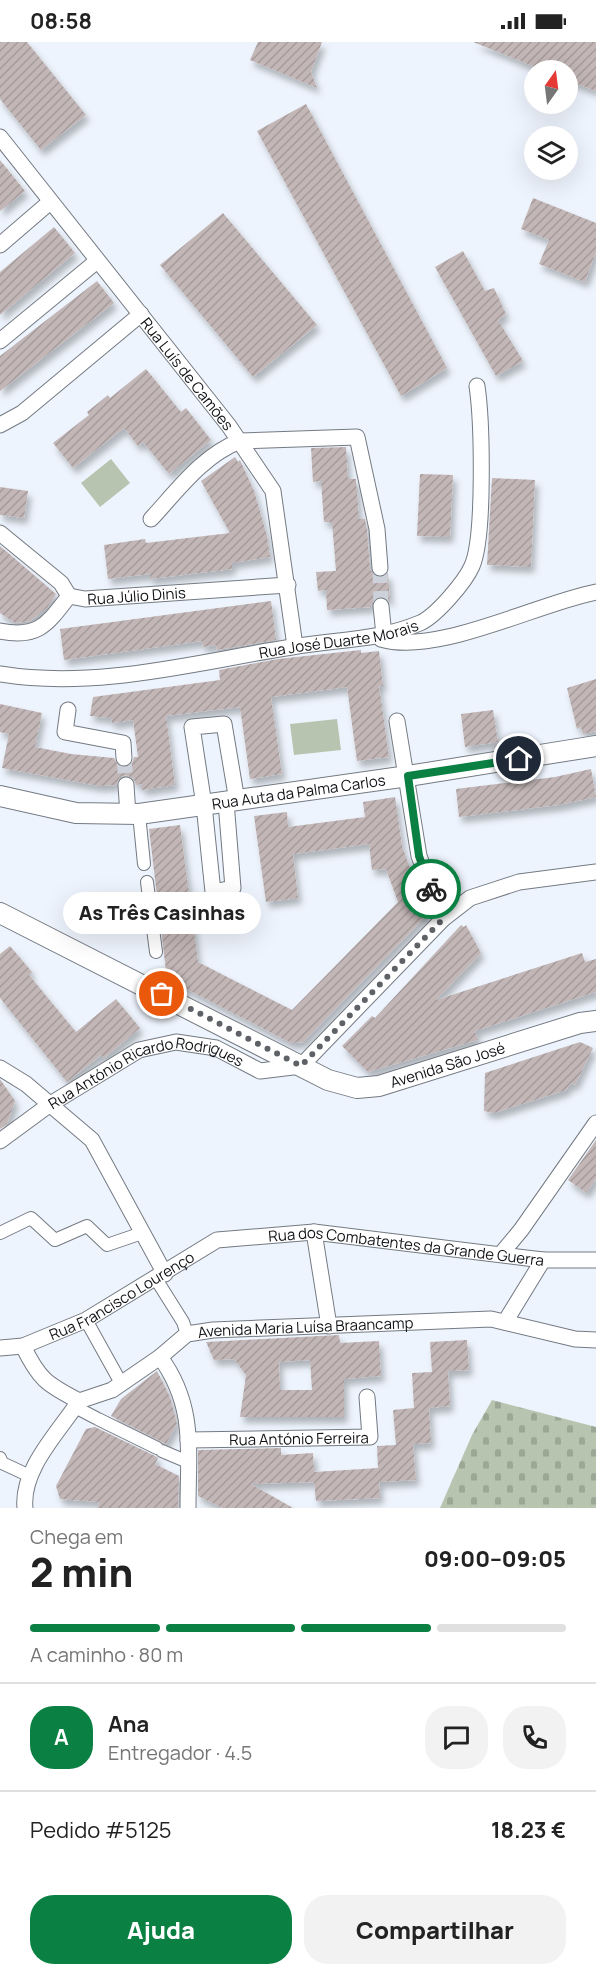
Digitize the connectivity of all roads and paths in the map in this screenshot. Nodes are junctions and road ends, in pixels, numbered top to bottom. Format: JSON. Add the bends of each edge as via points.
{"nodes":[{"id":1,"x":1,"y":141,"type":"edge"},
{"id":2,"x":50,"y":202,"type":"junction"},
{"id":3,"x":0,"y":245,"type":"edge"},
{"id":4,"x":97,"y":261,"type":"junction"},
{"id":5,"x":141,"y":314,"type":"junction"},
{"id":6,"x":0,"y":341,"type":"edge"},
{"id":7,"x":477,"y":386,"type":"dead end"},
{"id":8,"x":0,"y":424,"type":"edge"},
{"id":9,"x":240,"y":441,"type":"junction"},
{"id":10,"x":150,"y":519,"type":"dead end"},
{"id":11,"x":0,"y":533,"type":"edge"},
{"id":12,"x":380,"y":568,"type":"tunnel mouth"},
{"id":13,"x":288,"y":585,"type":"junction"},
{"id":14,"x":596,"y":592,"type":"edge"},
{"id":15,"x":69,"y":596,"type":"junction"},
{"id":16,"x":381,"y":606,"type":"tunnel mouth"},
{"id":17,"x":0,"y":631,"type":"edge"},
{"id":18,"x":381,"y":637,"type":"junction"},
{"id":19,"x":295,"y":646,"type":"junction"},
{"id":20,"x":0,"y":674,"type":"edge"},
{"id":21,"x":68,"y":710,"type":"dead end"},
{"id":22,"x":397,"y":721,"type":"dead end"},
{"id":23,"x":596,"y":746,"type":"edge"},
{"id":24,"x":124,"y":758,"type":"tunnel mouth"},
{"id":25,"x":408,"y":776,"type":"junction"},
{"id":26,"x":126,"y":785,"type":"tunnel mouth"},
{"id":27,"x":0,"y":796,"type":"edge"},
{"id":28,"x":232,"y":802,"type":"junction"},
{"id":29,"x":204,"y":805,"type":"junction"},
{"id":30,"x":134,"y":815,"type":"junction"},
{"id":31,"x":144,"y":864,"type":"dead end"},
{"id":32,"x":596,"y":872,"type":"edge"},
{"id":33,"x":147,"y":882,"type":"dead end"},
{"id":34,"x":0,"y":913,"type":"edge"},
{"id":35,"x":443,"y":919,"type":"junction"},
{"id":36,"x":156,"y":952,"type":"dead end"},
{"id":37,"x":596,"y":1021,"type":"edge"},
{"id":38,"x":301,"y":1066,"type":"junction"},
{"id":39,"x":0,"y":1068,"type":"edge"},
{"id":40,"x":49,"y":1105,"type":"junction"},
{"id":41,"x":596,"y":1123,"type":"edge"},
{"id":42,"x":0,"y":1141,"type":"edge"},
{"id":43,"x":314,"y":1232,"type":"junction"},
{"id":44,"x":0,"y":1233,"type":"edge"},
{"id":45,"x":142,"y":1233,"type":"junction"},
{"id":46,"x":217,"y":1240,"type":"joint"},
{"id":47,"x":501,"y":1254,"type":"junction"},
{"id":48,"x":543,"y":1260,"type":"junction"},
{"id":49,"x":596,"y":1260,"type":"edge"},
{"id":50,"x":160,"y":1276,"type":"junction"},
{"id":51,"x":86,"y":1320,"type":"junction"},
{"id":52,"x":505,"y":1322,"type":"junction"},
{"id":53,"x":328,"y":1326,"type":"junction"},
{"id":54,"x":187,"y":1334,"type":"junction"},
{"id":55,"x":596,"y":1340,"type":"edge"},
{"id":56,"x":23,"y":1346,"type":"junction"},
{"id":57,"x":0,"y":1348,"type":"edge"},
{"id":58,"x":160,"y":1357,"type":"junction"},
{"id":59,"x":121,"y":1383,"type":"junction"},
{"id":60,"x":367,"y":1397,"type":"dead end"},
{"id":61,"x":77,"y":1404,"type":"junction"},
{"id":62,"x":188,"y":1440,"type":"junction"},
{"id":63,"x":0,"y":1458,"type":"edge"},
{"id":64,"x":188,"y":1462,"type":"junction"},
{"id":65,"x":30,"y":1476,"type":"junction"},
{"id":66,"x":25,"y":1508,"type":"edge"},
{"id":67,"x":188,"y":1508,"type":"edge"}],
"edges":[{"from":1,"to":2,"type":"street","name":"Rua Luís de Camões"},
{"from":2,"to":3,"type":"street"},
{"from":2,"to":4,"type":"street","name":"Rua Luís de Camões"},
{"from":4,"to":5,"type":"street","name":"Rua Luís de Camões"},
{"from":4,"to":6,"type":"street"},
{"from":5,"to":8,"type":"street","via":[[22,413]]},
{"from":5,"to":9,"type":"street","name":"Rua Luís de Camões"},
{"from":7,"to":18,"type":"street","name":"Rua José Duarte Morais","via":[[481,413],[480,472],[477,544],[472,566],[453,593],[423,622]]},
{"from":9,"to":10,"type":"street","via":[[210,459]]},
{"from":9,"to":12,"type":"street","via":[[357,437],[377,529]]},
{"from":9,"to":13,"type":"street","name":"Rua Luís de Camões","via":[[273,491]]},
{"from":11,"to":15,"type":"street","via":[[61,583]]},
{"from":13,"to":15,"type":"street","name":"Rua Júlio Dinis","via":[[85,599]]},
{"from":13,"to":19,"type":"street","name":"Rua Luís de Camões"},
{"from":14,"to":18,"type":"street","via":[[469,632],[419,640],[387,641]]},
{"from":15,"to":17,"type":"street","name":"Rua Júlio Dinis","via":[[45,626],[29,632]]},
{"from":16,"to":18,"type":"street"},
{"from":18,"to":19,"type":"street","name":"Rua José Duarte Morais"},
{"from":19,"to":20,"type":"street","name":"Rua José Duarte Morais","via":[[112,677],[48,680]]},
{"from":21,"to":24,"type":"street","via":[[65,732],[123,743]]},
{"from":22,"to":25,"type":"street"},
{"from":23,"to":25,"type":"street","name":"Rua Auta da Palma Carlos"},
{"from":25,"to":28,"type":"street","name":"Rua Auta da Palma Carlos"},
{"from":25,"to":35,"type":"street","via":[[419,856]]},
{"from":26,"to":30,"type":"street"},
{"from":27,"to":30,"type":"street","name":"Rua Auta da Palma Carlos","via":[[76,813]]},
{"from":28,"to":29,"type":"street","name":"Rua Auta da Palma Carlos"},
{"from":28,"to":29,"type":"street","via":[[224,724],[192,727]]},
{"from":28,"to":29,"type":"street","via":[[233,888],[213,892]]},
{"from":29,"to":30,"type":"street","name":"Rua Auta da Palma Carlos"},
{"from":30,"to":31,"type":"street"},
{"from":32,"to":35,"type":"street","via":[[519,882],[470,898]]},
{"from":33,"to":36,"type":"street"},
{"from":34,"to":38,"type":"street","name":"Avenida São José"},
{"from":35,"to":38,"type":"street"},
{"from":37,"to":38,"type":"street","name":"Avenida São José","via":[[379,1086],[357,1088],[328,1080]]},
{"from":38,"to":40,"type":"street","name":"Rua António Ricardo Rodrigues","via":[[260,1071],[216,1048],[176,1042],[139,1050]]},
{"from":39,"to":40,"type":"street"},
{"from":40,"to":42,"type":"street","name":"Rua António Ricardo Rodrigues"},
{"from":40,"to":45,"type":"street","via":[[92,1140]]},
{"from":41,"to":47,"type":"street"},
{"from":43,"to":46,"type":"street","name":"Rua dos Combatentes da Grande Guerra"},
{"from":43,"to":47,"type":"street","name":"Rua dos Combatentes da Grande Guerra"},
{"from":43,"to":53,"type":"street"},
{"from":44,"to":45,"type":"street","via":[[31,1218],[56,1240],[87,1226],[107,1245]]},
{"from":45,"to":50,"type":"street"},
{"from":46,"to":50,"type":"street","name":"Rua Francisco Lourenço"},
{"from":47,"to":48,"type":"street","name":"Rua dos Combatentes da Grande Guerra"},
{"from":48,"to":49,"type":"street","name":"Rua dos Combatentes da Grande Guerra"},
{"from":48,"to":52,"type":"street"},
{"from":50,"to":51,"type":"street","name":"Rua Francisco Lourenço"},
{"from":50,"to":54,"type":"street"},
{"from":51,"to":56,"type":"street","name":"Rua Francisco Lourenço"},
{"from":51,"to":59,"type":"street"},
{"from":52,"to":53,"type":"street","name":"Avenida Maria Luísa Braancamp","via":[[491,1319]]},
{"from":52,"to":55,"type":"street","name":"Avenida Maria Luísa Braancamp","via":[[574,1339]]},
{"from":53,"to":54,"type":"street","name":"Avenida Maria Luísa Braancamp"},
{"from":54,"to":58,"type":"street","name":"Avenida Maria Luísa Braancamp"},
{"from":56,"to":57,"type":"street","name":"Rua Francisco Lourenço"},
{"from":56,"to":61,"type":"street","via":[[37,1374]]},
{"from":58,"to":59,"type":"street","name":"Avenida Maria Luísa Braancamp"},
{"from":58,"to":62,"type":"street","via":[[184,1401]]},
{"from":59,"to":61,"type":"street","name":"Avenida Maria Luísa Braancamp"},
{"from":60,"to":62,"type":"street","name":"Rua António Ferreira","via":[[370,1437]]},
{"from":61,"to":64,"type":"street","via":[[97,1419]]},
{"from":61,"to":65,"type":"street"},
{"from":62,"to":64,"type":"street"},
{"from":63,"to":65,"type":"street","via":[[2,1463]]},
{"from":64,"to":67,"type":"street"},
{"from":65,"to":66,"type":"street"}]}
